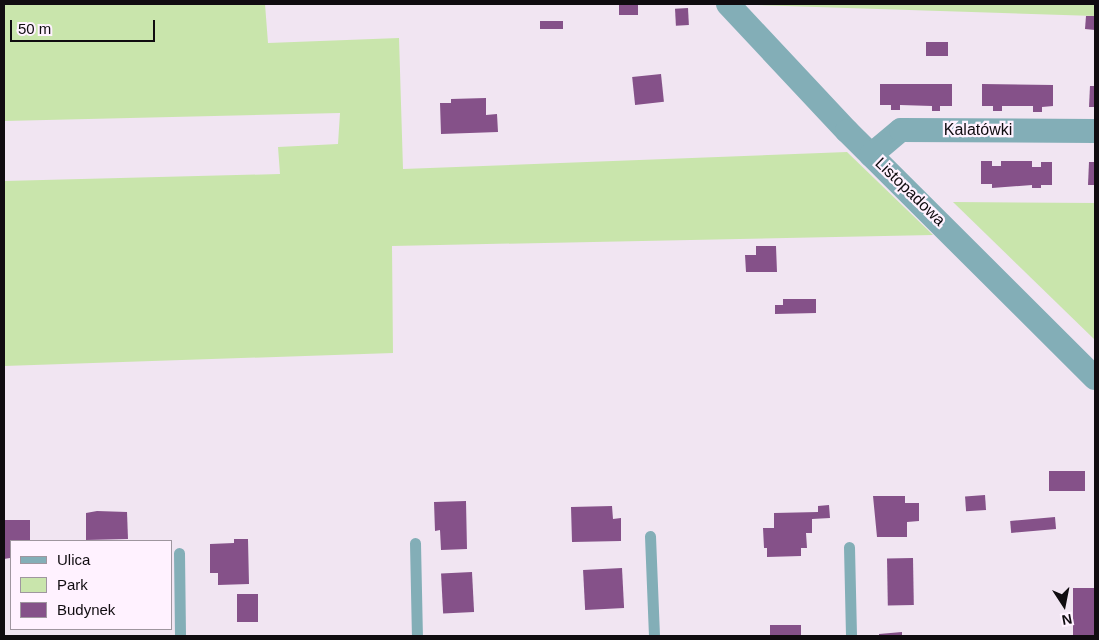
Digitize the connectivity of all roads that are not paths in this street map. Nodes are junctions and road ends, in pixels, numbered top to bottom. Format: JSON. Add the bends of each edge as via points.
{"nodes":[{"id":1,"x":728,"y":4,"type":"edge"},
{"id":2,"x":1095,"y":131,"type":"edge"},
{"id":3,"x":871,"y":155,"type":"junction"},
{"id":4,"x":1095,"y":378,"type":"edge"},
{"id":5,"x":650,"y":536,"type":"dead end"},
{"id":6,"x":414,"y":543,"type":"dead end"},
{"id":7,"x":849,"y":547,"type":"dead end"},
{"id":8,"x":179,"y":553,"type":"dead end"},
{"id":9,"x":180,"y":636,"type":"edge"},
{"id":10,"x":417,"y":636,"type":"edge"},
{"id":11,"x":654,"y":636,"type":"edge"},
{"id":12,"x":851,"y":636,"type":"edge"}],
"edges":[{"from":1,"to":3,"type":"street","name":"Listopadowa"},
{"from":2,"to":3,"type":"street","name":"Kalatówki","via":[[900,130]]},
{"from":3,"to":4,"type":"street","name":"Listopadowa"},
{"from":5,"to":11,"type":"lane"},
{"from":6,"to":10,"type":"lane"},
{"from":7,"to":12,"type":"lane"},
{"from":8,"to":9,"type":"lane"}]}
